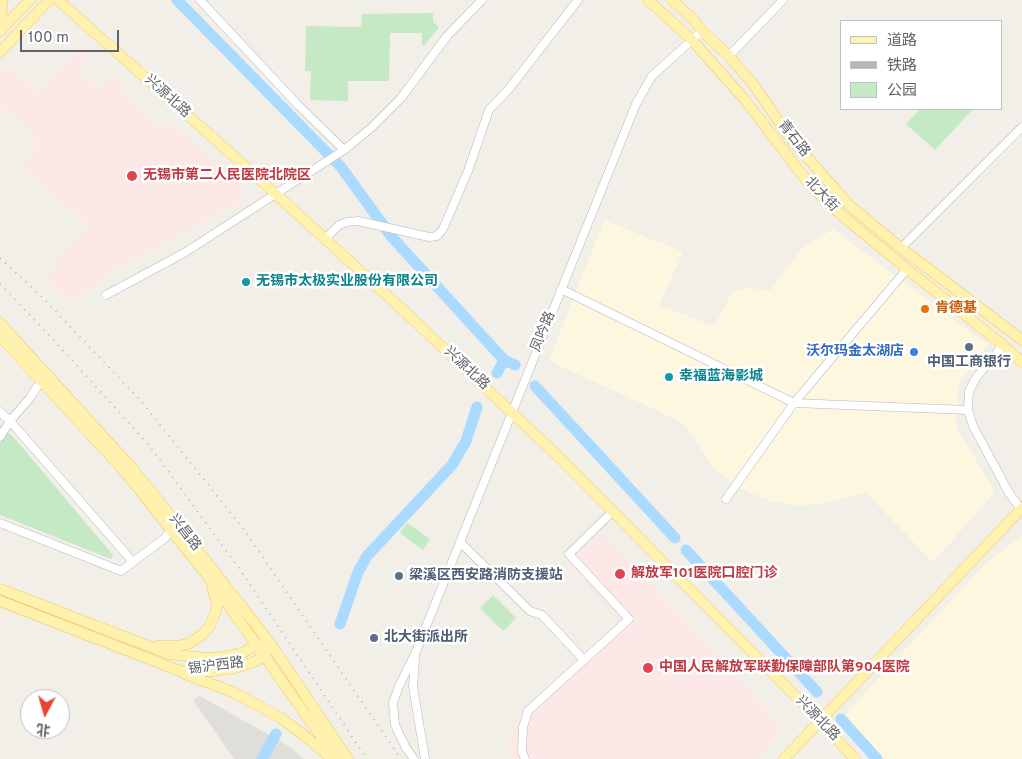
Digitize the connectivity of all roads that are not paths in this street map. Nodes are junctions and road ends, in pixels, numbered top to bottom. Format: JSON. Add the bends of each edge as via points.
{"nodes":[{"id":1,"x":2,"y":0,"type":"edge"},
{"id":2,"x":30,"y":0,"type":"edge"},
{"id":3,"x":58,"y":0,"type":"edge"},
{"id":4,"x":200,"y":0,"type":"edge"},
{"id":5,"x":482,"y":0,"type":"edge"},
{"id":6,"x":578,"y":0,"type":"edge"},
{"id":7,"x":648,"y":0,"type":"edge"},
{"id":8,"x":672,"y":0,"type":"edge"},
{"id":9,"x":783,"y":0,"type":"edge"},
{"id":10,"x":44,"y":2,"type":"edge"},
{"id":11,"x":0,"y":31,"type":"edge"},
{"id":12,"x":702,"y":31,"type":"junction"},
{"id":13,"x":692,"y":40,"type":"junction"},
{"id":14,"x":0,"y":52,"type":"edge"},
{"id":15,"x":729,"y":56,"type":"junction"},
{"id":16,"x":1022,"y":127,"type":"edge"},
{"id":17,"x":342,"y":152,"type":"junction"},
{"id":18,"x":275,"y":194,"type":"junction"},
{"id":19,"x":325,"y":239,"type":"junction"},
{"id":20,"x":901,"y":248,"type":"junction"},
{"id":21,"x":907,"y":269,"type":"junction"},
{"id":22,"x":561,"y":289,"type":"junction"},
{"id":23,"x":106,"y":295,"type":"dead end"},
{"id":24,"x":0,"y":323,"type":"edge"},
{"id":25,"x":0,"y":336,"type":"edge"},
{"id":26,"x":1022,"y":340,"type":"edge"},
{"id":27,"x":1003,"y":345,"type":"junction"},
{"id":28,"x":1022,"y":362,"type":"edge"},
{"id":29,"x":42,"y":382,"type":"junction"},
{"id":30,"x":794,"y":403,"type":"junction"},
{"id":31,"x":968,"y":410,"type":"junction"},
{"id":32,"x":0,"y":412,"type":"edge"},
{"id":33,"x":512,"y":412,"type":"junction"},
{"id":34,"x":10,"y":421,"type":"junction"},
{"id":35,"x":0,"y":437,"type":"edge"},
{"id":36,"x":726,"y":499,"type":"dead end"},
{"id":37,"x":1022,"y":509,"type":"edge"},
{"id":38,"x":613,"y":512,"type":"junction"},
{"id":39,"x":0,"y":523,"type":"edge"},
{"id":40,"x":171,"y":530,"type":"junction"},
{"id":41,"x":460,"y":542,"type":"junction"},
{"id":42,"x":132,"y":562,"type":"junction"},
{"id":43,"x":207,"y":575,"type":"junction"},
{"id":44,"x":0,"y":589,"type":"edge"},
{"id":45,"x":0,"y":601,"type":"edge"},
{"id":46,"x":55,"y":610,"type":"junction"},
{"id":47,"x":51,"y":621,"type":"junction"},
{"id":48,"x":270,"y":643,"type":"junction"},
{"id":49,"x":256,"y":645,"type":"junction"},
{"id":50,"x":146,"y":646,"type":"junction"},
{"id":51,"x":415,"y":654,"type":"junction"},
{"id":52,"x":264,"y":656,"type":"junction"},
{"id":53,"x":584,"y":660,"type":"junction"},
{"id":54,"x":180,"y":672,"type":"junction"},
{"id":55,"x":820,"y":721,"type":"junction"},
{"id":56,"x":332,"y":759,"type":"edge"},
{"id":57,"x":337,"y":759,"type":"edge"},
{"id":58,"x":348,"y":759,"type":"edge"},
{"id":59,"x":414,"y":759,"type":"edge"},
{"id":60,"x":425,"y":759,"type":"edge"},
{"id":61,"x":525,"y":759,"type":"edge"},
{"id":62,"x":784,"y":759,"type":"edge"},
{"id":63,"x":855,"y":759,"type":"edge"}],
"edges":[{"from":1,"to":11,"type":"main road"},
{"from":2,"to":11,"type":"main road"},
{"from":3,"to":18,"type":"main road","name":"兴源北路"},
{"from":4,"to":17,"type":"street"},
{"from":5,"to":17,"type":"street","via":[[447,36],[401,98]]},
{"from":6,"to":19,"type":"street","via":[[489,110],[468,172],[438,236],[429,237],[358,221],[339,225]]},
{"from":7,"to":13,"type":"main road","name":"北大街"},
{"from":8,"to":12,"type":"main road","name":"青石路"},
{"from":9,"to":15,"type":"street"},
{"from":10,"to":14,"type":"main road"},
{"from":12,"to":13,"type":"street","name":"凤吟路"},
{"from":12,"to":15,"type":"main road","name":"青石路"},
{"from":13,"to":21,"type":"main road","name":"北大街","via":[[745,100],[810,186]]},
{"from":13,"to":22,"type":"street","name":"凤吟路","via":[[652,76],[636,104]]},
{"from":15,"to":20,"type":"main road","name":"青石路","via":[[791,139],[849,205]]},
{"from":16,"to":20,"type":"street"},
{"from":17,"to":18,"type":"street"},
{"from":18,"to":19,"type":"main road","name":"兴源北路"},
{"from":18,"to":23,"type":"street","via":[[184,253]]},
{"from":19,"to":33,"type":"main road","name":"兴源北路"},
{"from":20,"to":26,"type":"main road","name":"青石路"},
{"from":21,"to":27,"type":"main road","name":"北大街"},
{"from":21,"to":30,"type":"street"},
{"from":22,"to":30,"type":"street"},
{"from":22,"to":33,"type":"street","name":"凤吟路"},
{"from":24,"to":48,"type":"main road","name":"兴昌路","via":[[132,468]]},
{"from":25,"to":29,"type":"main road","name":"兴昌路"},
{"from":27,"to":28,"type":"main road","name":"北大街"},
{"from":27,"to":31,"type":"street","via":[[976,378],[969,391]]},
{"from":29,"to":34,"type":"street"},
{"from":29,"to":40,"type":"main road","name":"兴昌路","via":[[126,473]]},
{"from":30,"to":31,"type":"street"},
{"from":30,"to":36,"type":"street"},
{"from":31,"to":37,"type":"street","via":[[973,426],[1004,484]]},
{"from":32,"to":34,"type":"street"},
{"from":33,"to":38,"type":"main road","name":"兴源北路"},
{"from":33,"to":41,"type":"street","name":"凤吟路"},
{"from":34,"to":35,"type":"street"},
{"from":34,"to":42,"type":"street"},
{"from":37,"to":55,"type":"main road"},
{"from":38,"to":53,"type":"street","via":[[568,554],[630,619]]},
{"from":38,"to":55,"type":"main road","name":"兴源北路"},
{"from":39,"to":42,"type":"street","via":[[121,571]]},
{"from":40,"to":42,"type":"street"},
{"from":40,"to":43,"type":"main road","name":"兴昌路"},
{"from":41,"to":51,"type":"street","name":"凤吟路"},
{"from":41,"to":53,"type":"street","via":[[530,611],[542,615]]},
{"from":43,"to":49,"type":"main road","name":"兴昌路"},
{"from":43,"to":50,"type":"main road","via":[[216,606],[210,626],[190,643]]},
{"from":44,"to":46,"type":"main road","name":"锡沪西路"},
{"from":45,"to":47,"type":"main road","name":"锡沪西路"},
{"from":46,"to":47,"type":"main road"},
{"from":46,"to":50,"type":"main road","name":"锡沪西路"},
{"from":47,"to":54,"type":"main road","name":"锡沪西路"},
{"from":48,"to":49,"type":"main road","name":"锡沪西路"},
{"from":48,"to":52,"type":"main road"},
{"from":48,"to":58,"type":"main road","name":"兴昌路"},
{"from":49,"to":50,"type":"main road","name":"锡沪西路","via":[[244,652],[205,658],[169,654]]},
{"from":49,"to":52,"type":"main road","name":"兴昌路"},
{"from":51,"to":59,"type":"street","via":[[393,703],[395,724]]},
{"from":51,"to":60,"type":"street","via":[[413,687]]},
{"from":52,"to":54,"type":"main road","name":"锡沪西路","via":[[235,668]]},
{"from":52,"to":57,"type":"main road","name":"兴昌路"},
{"from":53,"to":61,"type":"street","via":[[528,711],[523,727],[522,752]]},
{"from":54,"to":56,"type":"main road","via":[[232,692],[281,718]]},
{"from":55,"to":62,"type":"main road"},
{"from":55,"to":63,"type":"main road","name":"兴源北路"}]}
